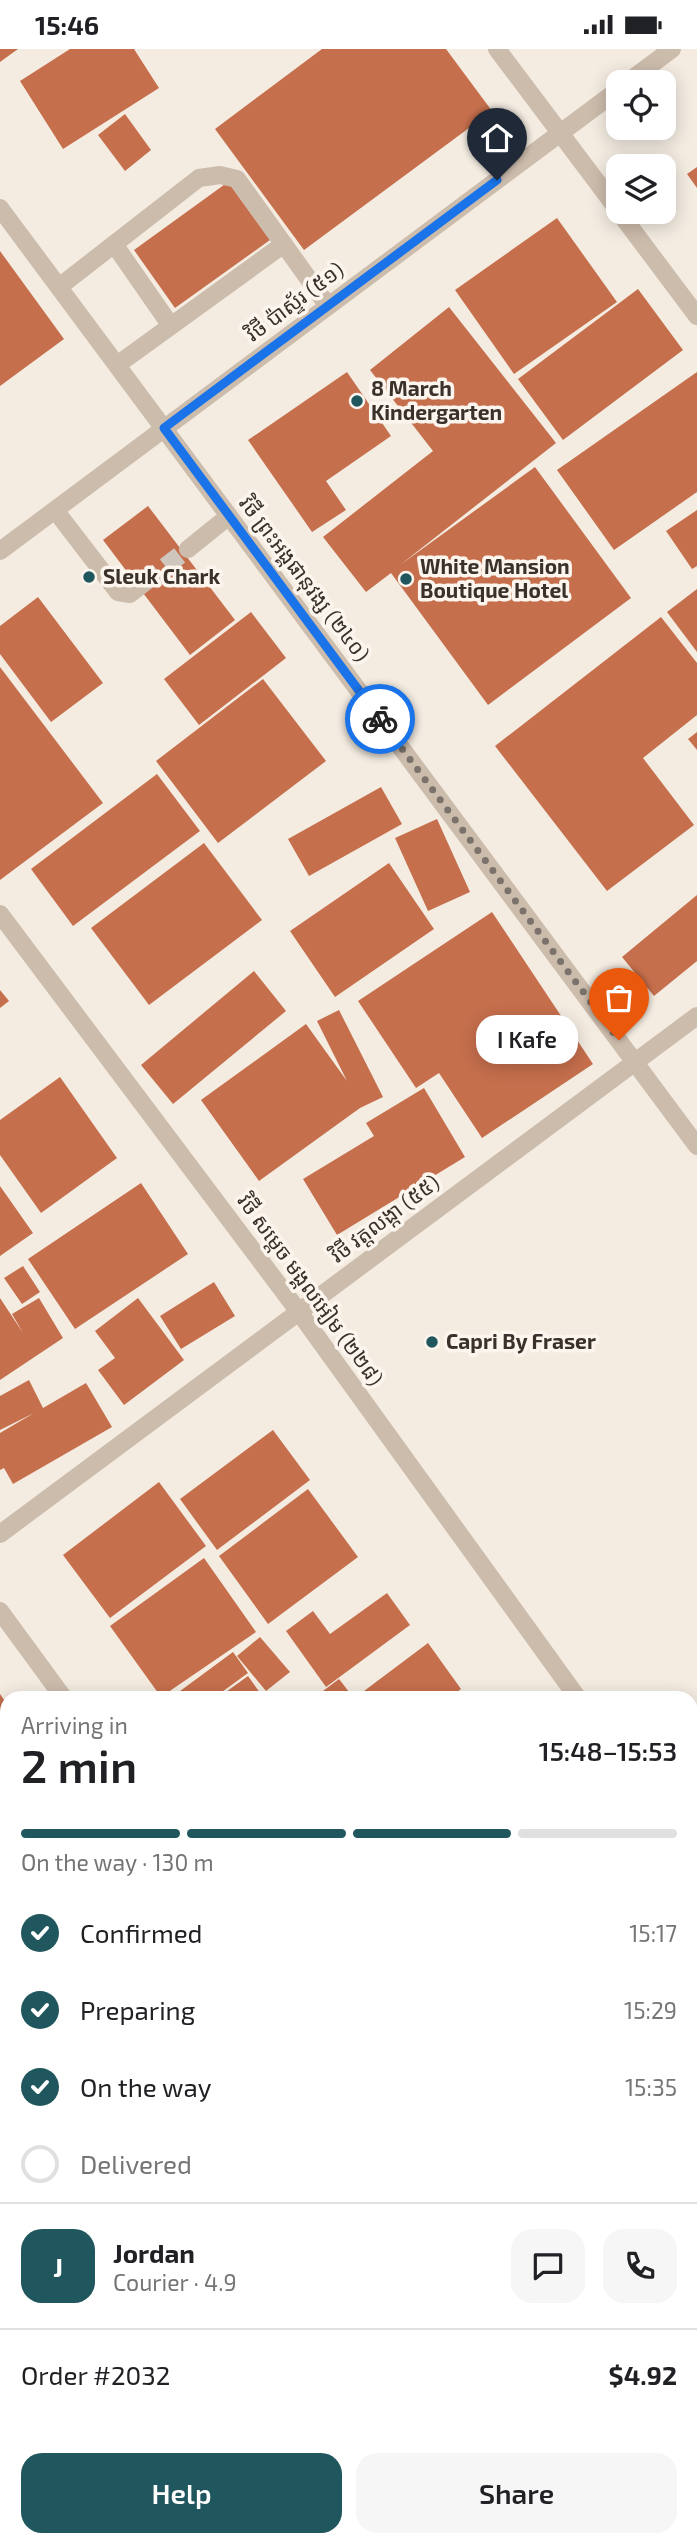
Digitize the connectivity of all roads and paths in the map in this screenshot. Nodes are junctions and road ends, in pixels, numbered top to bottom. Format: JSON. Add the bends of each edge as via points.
{"nodes":[{"id":1,"x":497,"y":49,"type":"edge"},
{"id":2,"x":672,"y":49,"type":"edge"},
{"id":3,"x":644,"y":70,"type":"edge"},
{"id":4,"x":606,"y":99,"type":"edge"},
{"id":5,"x":560,"y":133,"type":"junction"},
{"id":6,"x":606,"y":195,"type":"edge"},
{"id":7,"x":0,"y":208,"type":"edge"},
{"id":8,"x":628,"y":224,"type":"edge"},
{"id":9,"x":114,"y":244,"type":"junction"},
{"id":10,"x":284,"y":244,"type":"junction"},
{"id":11,"x":59,"y":288,"type":"junction"},
{"id":12,"x":328,"y":306,"type":"junction"},
{"id":13,"x":697,"y":316,"type":"edge"},
{"id":14,"x":171,"y":325,"type":"junction"},
{"id":15,"x":117,"y":365,"type":"junction"},
{"id":16,"x":164,"y":428,"type":"junction"},
{"id":17,"x":54,"y":510,"type":"junction"},
{"id":18,"x":229,"y":516,"type":"junction"},
{"id":19,"x":188,"y":549,"type":"tunnel mouth"},
{"id":20,"x":0,"y":551,"type":"edge"},
{"id":21,"x":145,"y":583,"type":"tunnel mouth"},
{"id":22,"x":0,"y":914,"type":"edge"},
{"id":23,"x":697,"y":1016,"type":"edge"},
{"id":24,"x":635,"y":1062,"type":"junction"},
{"id":25,"x":697,"y":1146,"type":"edge"},
{"id":26,"x":299,"y":1312,"type":"junction"},
{"id":27,"x":0,"y":1535,"type":"edge"},
{"id":28,"x":0,"y":1611,"type":"edge"},
{"id":29,"x":59,"y":1691,"type":"edge"},
{"id":30,"x":573,"y":1691,"type":"edge"}],
"edges":[{"from":1,"to":5,"type":"street"},
{"from":2,"to":3,"type":"street"},
{"from":4,"to":5,"type":"street","name":"វិថី ប៉ាស្ទ័រ (៥១)"},
{"from":5,"to":6,"type":"street"},
{"from":5,"to":12,"type":"street","name":"វិថី ប៉ាស្ទ័រ (៥១)"},
{"from":7,"to":11,"type":"street","name":"វិថី ព្រះអង្គផានុវង្ស (២៤០)"},
{"from":8,"to":13,"type":"street"},
{"from":9,"to":10,"type":"street","via":[[199,178],[220,174],[237,179]]},
{"from":9,"to":11,"type":"street"},
{"from":9,"to":14,"type":"street"},
{"from":10,"to":12,"type":"street"},
{"from":10,"to":14,"type":"street"},
{"from":11,"to":15,"type":"street","name":"វិថី ព្រះអង្គផានុវង្ស (២៤០)"},
{"from":12,"to":16,"type":"street","name":"វិថី ប៉ាស្ទ័រ (៥១)"},
{"from":14,"to":15,"type":"street"},
{"from":15,"to":16,"type":"street","name":"វិថី ព្រះអង្គផានុវង្ស (២៤០)"},
{"from":16,"to":17,"type":"street","name":"វិថី ប៉ាស្ទ័រ (៥១)"},
{"from":16,"to":18,"type":"street","name":"វិថី ព្រះអង្គផានុវង្ស (២៤០)"},
{"from":17,"to":20,"type":"street","name":"វិថី ប៉ាស្ទ័រ (៥១)"},
{"from":17,"to":21,"type":"street","via":[[118,593],[130,594]]},
{"from":18,"to":19,"type":"street"},
{"from":18,"to":24,"type":"street","name":"វិថី ព្រះអង្គផានុវង្ស (២៤០)"},
{"from":22,"to":26,"type":"street","name":"វិថី សម្តេច មង្គលអៀម (២២៨)"},
{"from":23,"to":24,"type":"street","name":"វិថី វត្តលង្កា (៥៥)"},
{"from":24,"to":25,"type":"street","name":"វិថី ព្រះអង្គផានុវង្ស (២៤០)"},
{"from":24,"to":26,"type":"street","name":"វិថី វត្តលង្កា (៥៥)"},
{"from":26,"to":27,"type":"street","name":"វិថី វត្តលង្កា (៥៥)"},
{"from":26,"to":30,"type":"street","name":"វិថី សម្តេច មង្គលអៀម (២២៨)"},
{"from":28,"to":29,"type":"street"}]}
